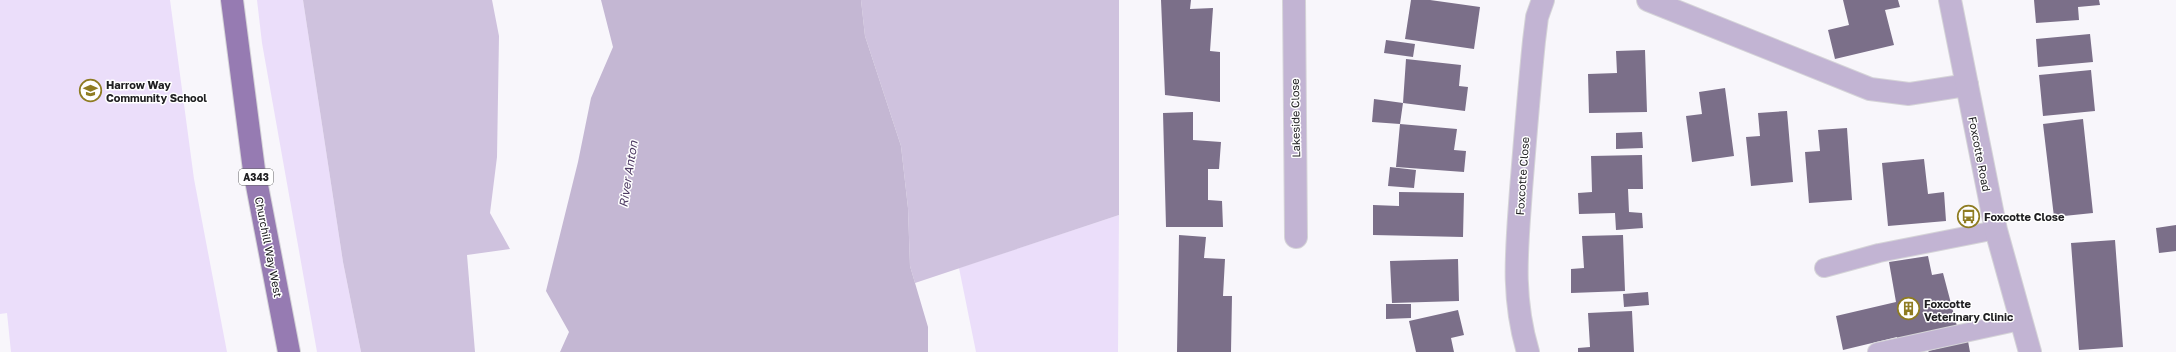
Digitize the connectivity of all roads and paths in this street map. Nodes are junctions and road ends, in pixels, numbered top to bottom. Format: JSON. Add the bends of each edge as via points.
{"nodes":[{"id":1,"x":232,"y":0,"type":"edge"},
{"id":2,"x":1294,"y":0,"type":"edge"},
{"id":3,"x":1543,"y":0,"type":"edge"},
{"id":4,"x":1648,"y":0,"type":"edge"},
{"id":5,"x":1950,"y":0,"type":"edge"},
{"id":6,"x":1967,"y":85,"type":"junction"},
{"id":7,"x":1996,"y":230,"type":"junction"},
{"id":8,"x":1296,"y":237,"type":"dead end"},
{"id":9,"x":1824,"y":268,"type":"dead end"},
{"id":10,"x":2020,"y":321,"type":"junction"},
{"id":11,"x":289,"y":352,"type":"edge"},
{"id":12,"x":1528,"y":352,"type":"edge"},
{"id":13,"x":1877,"y":352,"type":"edge"},
{"id":14,"x":2030,"y":352,"type":"edge"}],
"edges":[{"from":1,"to":11,"type":"main road","name":"Churchill Way West","number":"A343","via":[[254,170]]},
{"from":2,"to":8,"type":"street","name":"Lakeside Close"},
{"from":3,"to":12,"type":"street","name":"Foxcotte Close","via":[[1537,17],[1534,41],[1516,259],[1517,310]]},
{"from":4,"to":6,"type":"street","via":[[1870,90],[1909,94]]},
{"from":5,"to":6,"type":"street","name":"Foxcotte Road"},
{"from":6,"to":7,"type":"street","name":"Foxcotte Road"},
{"from":7,"to":9,"type":"lane","via":[[1879,253]]},
{"from":7,"to":10,"type":"street","name":"Foxcotte Road"},
{"from":10,"to":13,"type":"lane"},
{"from":10,"to":14,"type":"street","name":"Foxcotte Road"}]}
